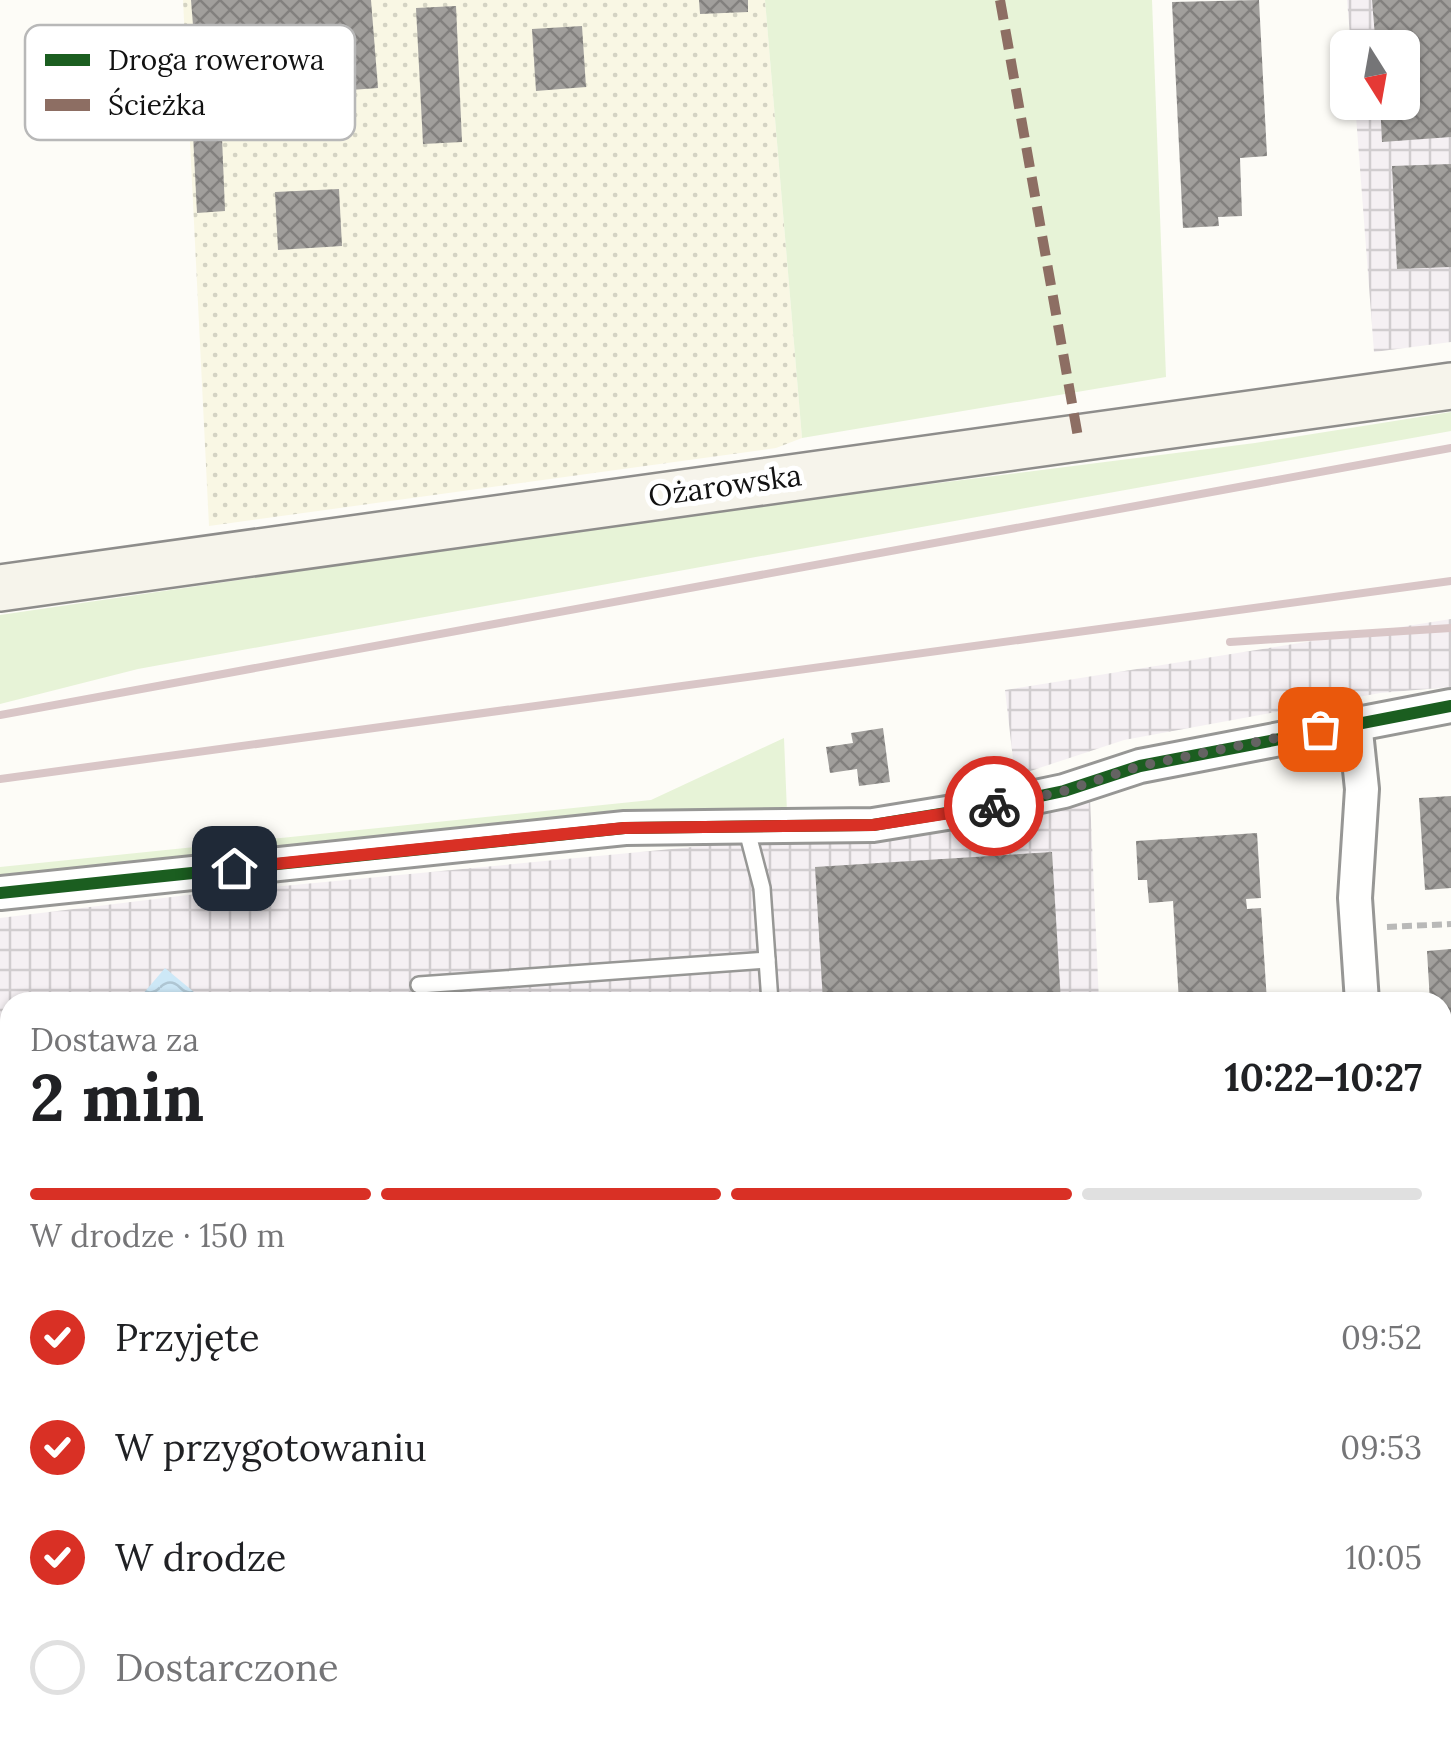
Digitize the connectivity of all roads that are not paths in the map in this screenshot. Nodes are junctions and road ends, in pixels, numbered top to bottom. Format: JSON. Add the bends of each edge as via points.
{"nodes":[{"id":1,"x":1451,"y":386,"type":"edge"},
{"id":2,"x":0,"y":588,"type":"edge"},
{"id":3,"x":1451,"y":706,"type":"edge"},
{"id":4,"x":1355,"y":722,"type":"junction"},
{"id":5,"x":746,"y":827,"type":"junction"},
{"id":6,"x":0,"y":893,"type":"edge"},
{"id":7,"x":766,"y":960,"type":"junction"},
{"id":8,"x":419,"y":984,"type":"dead end"},
{"id":9,"x":769,"y":992,"type":"edge"},
{"id":10,"x":1361,"y":992,"type":"edge"}],
"edges":[{"from":1,"to":2,"type":"main road","name":"Ożarowska"},
{"from":3,"to":4,"type":"street"},
{"from":4,"to":5,"type":"street","via":[[1140,766],[1002,804],[873,825]]},
{"from":4,"to":10,"type":"street","via":[[1362,789],[1356,898]]},
{"from":5,"to":6,"type":"street","via":[[624,828]]},
{"from":5,"to":7,"type":"lane","via":[[762,888]]},
{"from":7,"to":8,"type":"lane"},
{"from":7,"to":9,"type":"lane"}]}
